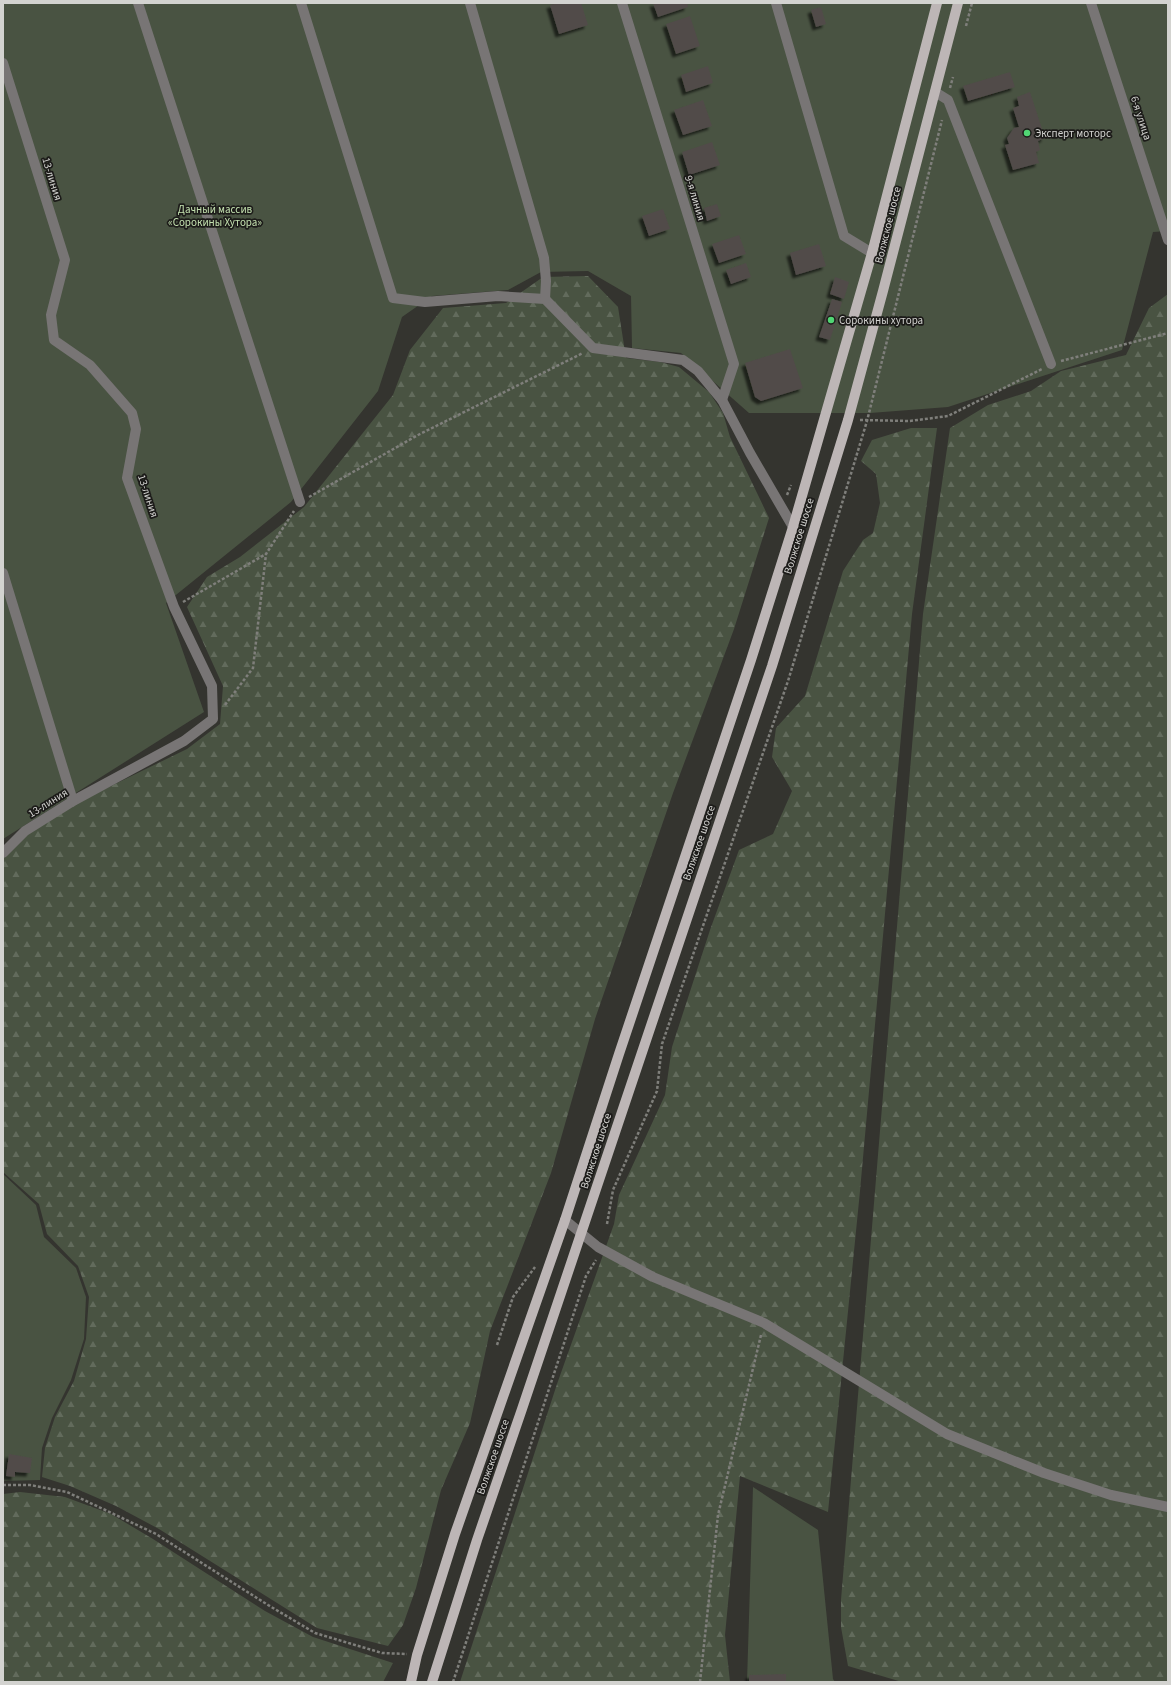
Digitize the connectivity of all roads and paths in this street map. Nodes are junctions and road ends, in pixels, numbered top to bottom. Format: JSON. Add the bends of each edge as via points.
{"nodes":[{"id":1,"x":138,"y":3,"type":"edge"},
{"id":2,"x":301,"y":3,"type":"edge"},
{"id":3,"x":470,"y":3,"type":"edge"},
{"id":4,"x":622,"y":3,"type":"edge"},
{"id":5,"x":776,"y":3,"type":"edge"},
{"id":6,"x":937,"y":3,"type":"edge"},
{"id":7,"x":958,"y":3,"type":"edge"},
{"id":8,"x":1090,"y":3,"type":"edge"},
{"id":9,"x":3,"y":63,"type":"edge"},
{"id":10,"x":934,"y":92,"type":"junction"},
{"id":11,"x":1168,"y":240,"type":"edge"},
{"id":12,"x":872,"y":253,"type":"junction"},
{"id":13,"x":545,"y":299,"type":"junction"},
{"id":14,"x":1168,"y":333,"type":"edge"},
{"id":15,"x":593,"y":348,"type":"junction"},
{"id":16,"x":1051,"y":364,"type":"junction"},
{"id":17,"x":722,"y":400,"type":"junction"},
{"id":18,"x":848,"y":420,"type":"junction"},
{"id":19,"x":300,"y":502,"type":"junction"},
{"id":20,"x":793,"y":527,"type":"junction"},
{"id":21,"x":266,"y":554,"type":"junction"},
{"id":22,"x":3,"y":573,"type":"edge"},
{"id":23,"x":174,"y":607,"type":"junction"},
{"id":24,"x":214,"y":719,"type":"junction"},
{"id":25,"x":73,"y":801,"type":"junction"},
{"id":26,"x":3,"y":853,"type":"edge"},
{"id":27,"x":565,"y":1220,"type":"junction"},
{"id":28,"x":580,"y":1232,"type":"junction"},
{"id":29,"x":596,"y":1260,"type":"dead end"},
{"id":30,"x":535,"y":1266,"type":"dead end"},
{"id":31,"x":764,"y":1323,"type":"junction"},
{"id":32,"x":497,"y":1345,"type":"dead end"},
{"id":33,"x":3,"y":1486,"type":"edge"},
{"id":34,"x":1168,"y":1506,"type":"edge"},
{"id":35,"x":417,"y":1655,"type":"junction"},
{"id":36,"x":411,"y":1682,"type":"edge"},
{"id":37,"x":432,"y":1682,"type":"edge"},
{"id":38,"x":453,"y":1682,"type":"edge"},
{"id":39,"x":700,"y":1682,"type":"edge"}],
"edges":[{"from":1,"to":19,"type":"street"},
{"from":2,"to":13,"type":"street","via":[[393,298],[425,302],[498,296]]},
{"from":3,"to":13,"type":"street","via":[[544,258]]},
{"from":4,"to":17,"type":"street","name":"9-я линия","via":[[734,364]]},
{"from":5,"to":12,"type":"street","via":[[844,236]]},
{"from":6,"to":12,"type":"main road","name":"Волжское шоссе"},
{"from":7,"to":10,"type":"main road","name":"Волжское шоссе"},
{"from":8,"to":11,"type":"street","name":"6-я улица"},
{"from":9,"to":23,"type":"street","name":"13-линия","via":[[65,260],[51,315],[54,340],[90,365],[132,413],[136,429],[127,478]]},
{"from":10,"to":16,"type":"street","via":[[948,100]]},
{"from":10,"to":18,"type":"main road","name":"Волжское шоссе"},
{"from":12,"to":20,"type":"main road","name":"Волжское шоссе"},
{"from":13,"to":15,"type":"street"},
{"from":14,"to":16,"type":"path"},
{"from":15,"to":17,"type":"street","via":[[683,360],[698,371]]},
{"from":15,"to":19,"type":"path","via":[[418,435]]},
{"from":16,"to":18,"type":"path","via":[[948,416],[910,421]]},
{"from":17,"to":20,"type":"street"},
{"from":18,"to":28,"type":"main road","name":"Волжское шоссе","via":[[772,666]]},
{"from":19,"to":21,"type":"path"},
{"from":20,"to":27,"type":"main road","name":"Волжское шоссе"},
{"from":21,"to":23,"type":"path"},
{"from":21,"to":24,"type":"path","via":[[254,668]]},
{"from":22,"to":25,"type":"street"},
{"from":23,"to":24,"type":"street","name":"13-линия","via":[[212,686]]},
{"from":24,"to":25,"type":"street","name":"13-линия","via":[[184,741]]},
{"from":25,"to":26,"type":"street","name":"13-линия","via":[[25,831]]},
{"from":27,"to":28,"type":"street"},
{"from":27,"to":35,"type":"main road","name":"Волжское шоссе","via":[[458,1526]]},
{"from":28,"to":31,"type":"street","via":[[598,1247],[653,1277]]},
{"from":28,"to":37,"type":"main road","name":"Волжское шоссе"},
{"from":29,"to":38,"type":"path","via":[[586,1276]]},
{"from":30,"to":32,"type":"path","via":[[514,1297]]},
{"from":31,"to":34,"type":"street","via":[[947,1434],[1044,1473],[1111,1495]]},
{"from":31,"to":39,"type":"path","via":[[718,1515]]},
{"from":33,"to":35,"type":"path","via":[[30,1485],[68,1492],[156,1534],[315,1633],[382,1653]]},
{"from":35,"to":36,"type":"main road","name":"Волжское шоссе"}]}
